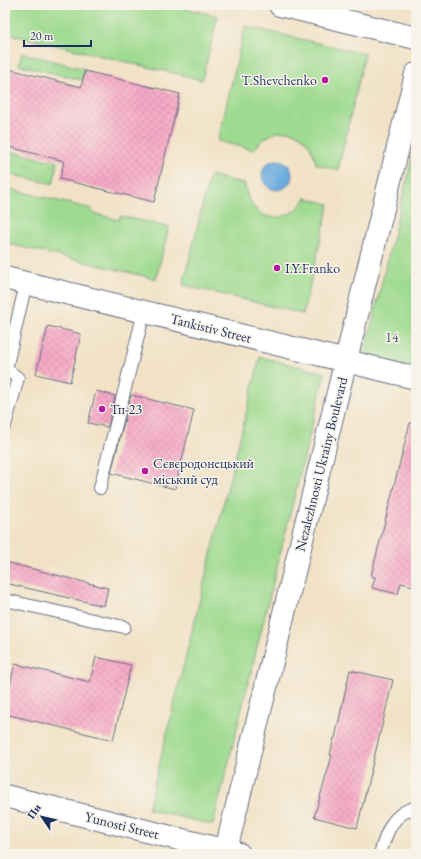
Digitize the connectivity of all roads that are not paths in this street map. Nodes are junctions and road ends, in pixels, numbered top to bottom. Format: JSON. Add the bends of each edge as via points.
{"nodes":[{"id":1,"x":280,"y":5,"type":"edge"},
{"id":2,"x":416,"y":38,"type":"edge"},
{"id":3,"x":416,"y":74,"type":"edge"},
{"id":4,"x":5,"y":278,"type":"edge"},
{"id":5,"x":26,"y":283,"type":"junction"},
{"id":6,"x":144,"y":312,"type":"junction"},
{"id":7,"x":346,"y":361,"type":"junction"},
{"id":8,"x":416,"y":378,"type":"edge"},
{"id":9,"x":5,"y":425,"type":"edge"},
{"id":10,"x":100,"y":488,"type":"dead end"},
{"id":11,"x":5,"y":600,"type":"edge"},
{"id":12,"x":124,"y":628,"type":"dead end"},
{"id":13,"x":5,"y":796,"type":"edge"},
{"id":14,"x":416,"y":808,"type":"edge"},
{"id":15,"x":230,"y":853,"type":"edge"},
{"id":16,"x":380,"y":854,"type":"edge"}],
"edges":[{"from":1,"to":2,"type":"street"},
{"from":3,"to":7,"type":"street","name":"Nezalezhnosti Ukrainy Boulevard"},
{"from":4,"to":5,"type":"street","name":"Tankistiv Street"},
{"from":5,"to":6,"type":"street","name":"Tankistiv Street"},
{"from":5,"to":9,"type":"lane","via":[[6,369],[18,378]]},
{"from":6,"to":7,"type":"street","name":"Tankistiv Street"},
{"from":6,"to":10,"type":"lane"},
{"from":7,"to":8,"type":"street","name":"Tankistiv Street"},
{"from":7,"to":15,"type":"street","name":"Nezalezhnosti Ukrainy Boulevard"},
{"from":11,"to":12,"type":"lane"},
{"from":13,"to":15,"type":"street","name":"Yunosti Street"},
{"from":14,"to":16,"type":"lane","via":[[403,811],[388,828]]}]}
